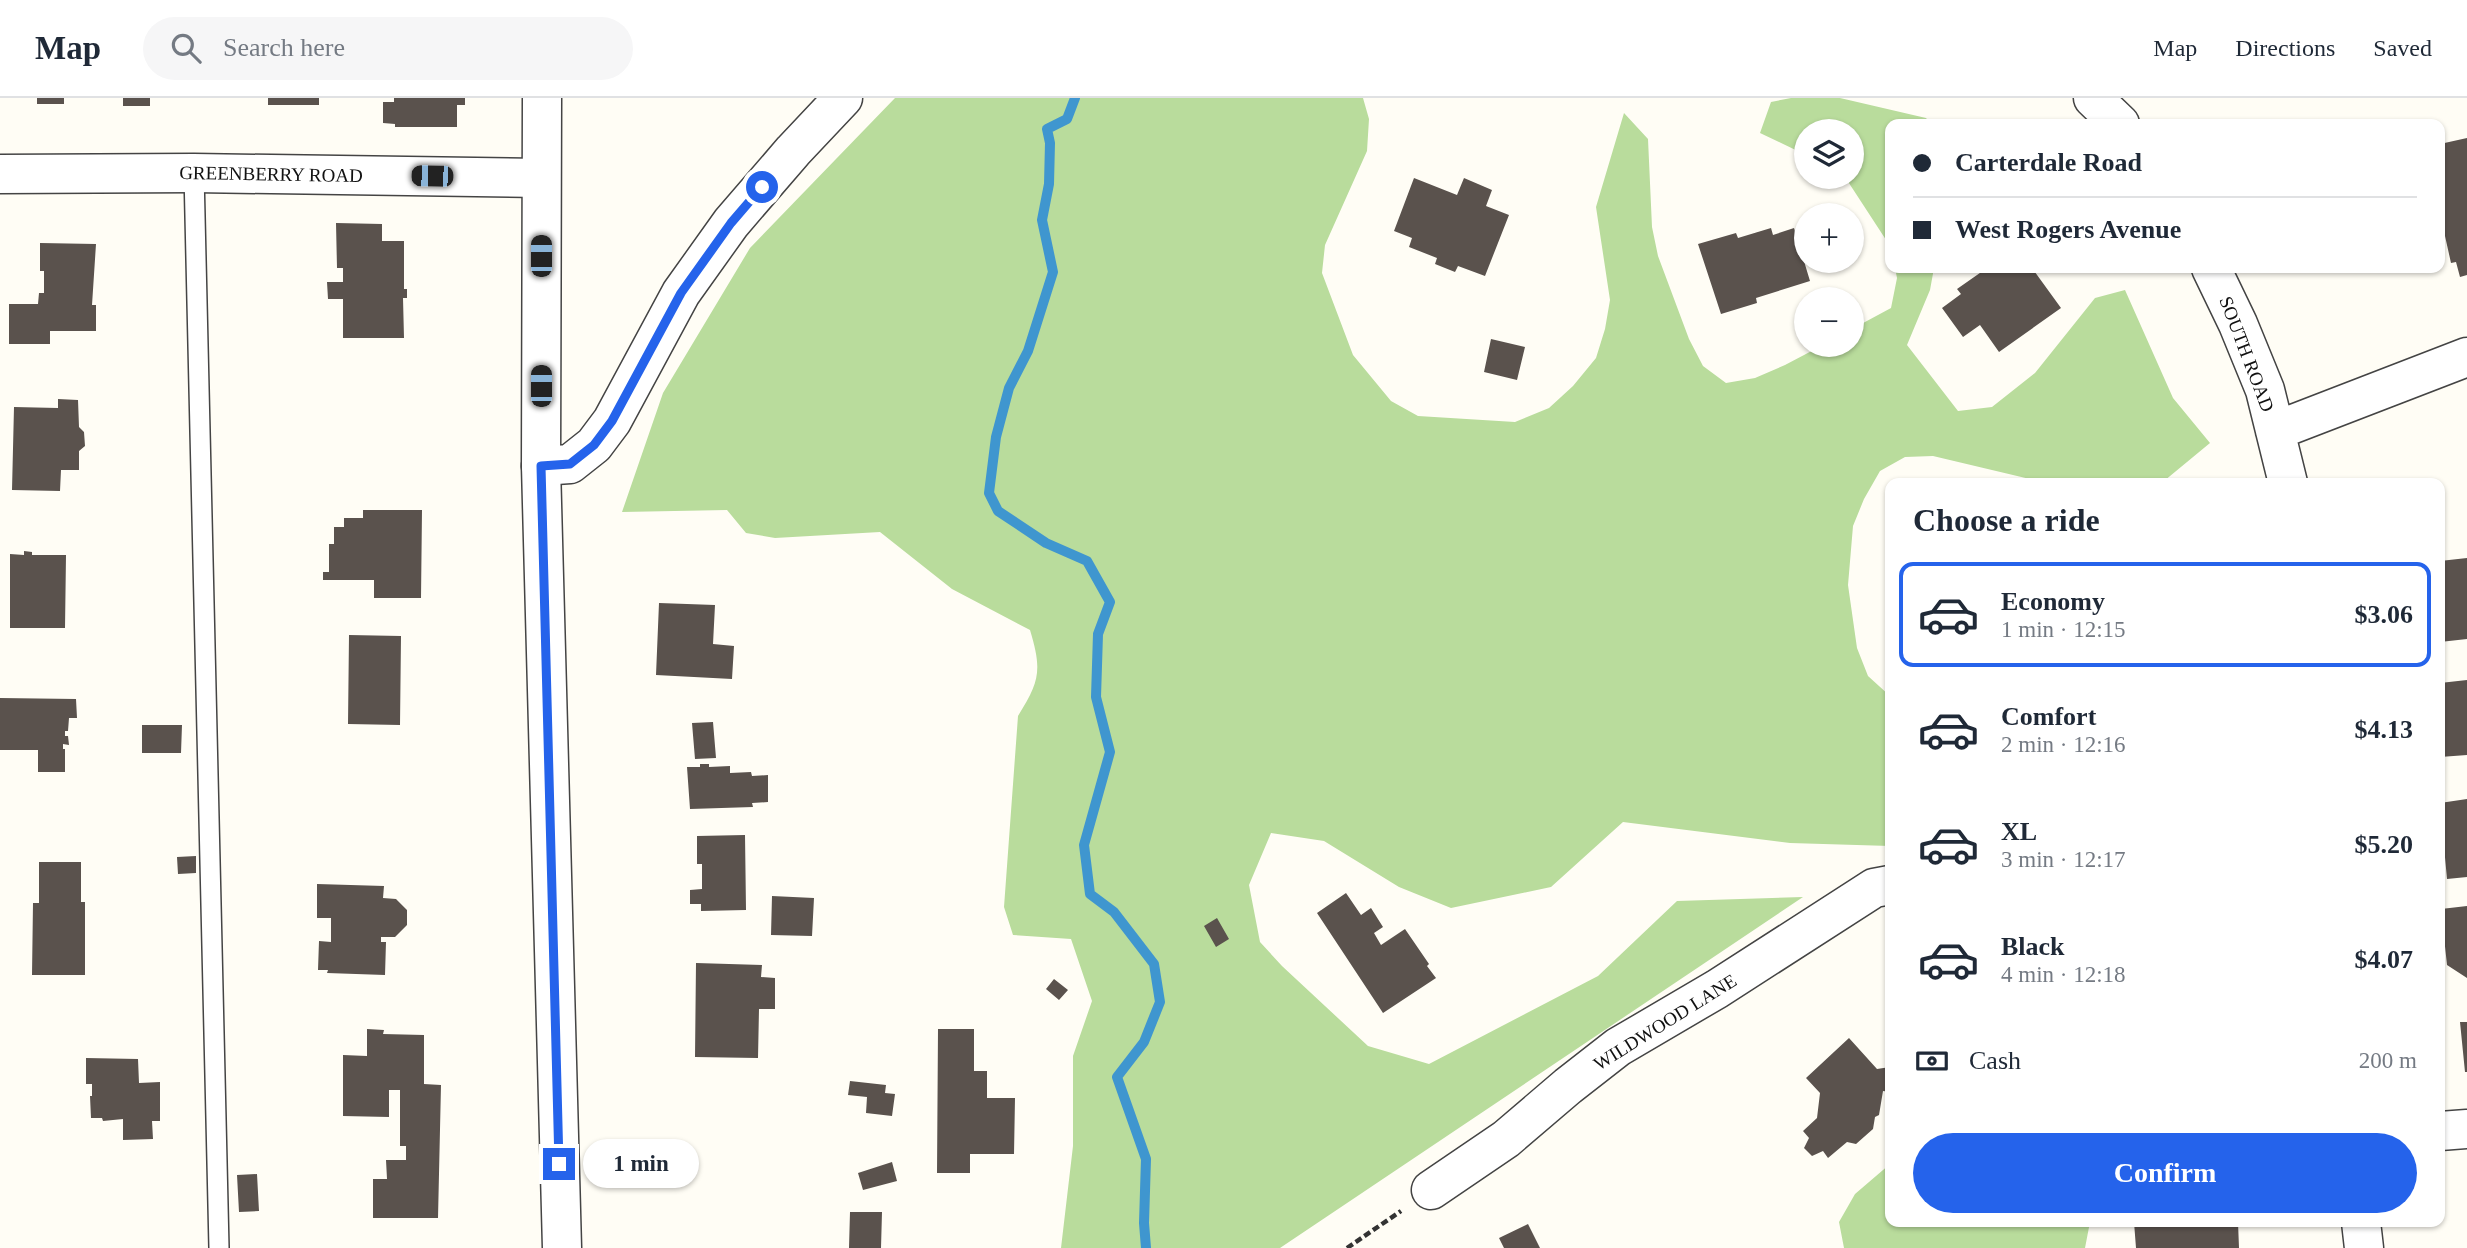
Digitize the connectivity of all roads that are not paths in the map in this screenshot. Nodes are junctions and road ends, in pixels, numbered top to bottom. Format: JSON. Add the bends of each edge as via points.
{"nodes":[{"id":1,"x":542,"y":98,"type":"edge"},
{"id":2,"x":843,"y":98,"type":"edge"},
{"id":3,"x":2093,"y":98,"type":"edge"},
{"id":4,"x":2115,"y":119,"type":"edge"},
{"id":5,"x":194,"y":173,"type":"junction"},
{"id":6,"x":0,"y":174,"type":"edge"},
{"id":7,"x":541,"y":178,"type":"junction"},
{"id":8,"x":2213,"y":273,"type":"edge"},
{"id":9,"x":2467,"y":357,"type":"edge"},
{"id":10,"x":2275,"y":431,"type":"junction"},
{"id":11,"x":541,"y":466,"type":"junction"},
{"id":12,"x":2287,"y":478,"type":"edge"},
{"id":13,"x":1885,"y":886,"type":"edge"},
{"id":14,"x":2467,"y":1129,"type":"edge"},
{"id":15,"x":2445,"y":1131,"type":"edge"},
{"id":16,"x":1432,"y":1190,"type":"road end"},
{"id":17,"x":2362,"y":1227,"type":"edge"},
{"id":18,"x":219,"y":1248,"type":"edge"},
{"id":19,"x":562,"y":1248,"type":"edge"},
{"id":20,"x":2364,"y":1248,"type":"edge"}],
"edges":[{"from":1,"to":7,"type":"street"},
{"from":2,"to":11,"type":"street","via":[[731,223],[681,293],[612,421],[594,445],[570,464]]},
{"from":3,"to":4,"type":"street"},
{"from":5,"to":6,"type":"street","name":"GREENBERRY ROAD"},
{"from":5,"to":7,"type":"street","name":"GREENBERRY ROAD"},
{"from":5,"to":18,"type":"lane"},
{"from":7,"to":11,"type":"street"},
{"from":8,"to":10,"type":"street","name":"SOUTH ROAD","via":[[2265,390]]},
{"from":9,"to":10,"type":"street"},
{"from":10,"to":12,"type":"street","name":"SOUTH ROAD"},
{"from":11,"to":19,"type":"street"},
{"from":13,"to":16,"type":"street","name":"WILDWOOD LANE","via":[[1874,888],[1618,1047],[1506,1139]]},
{"from":14,"to":15,"type":"street"},
{"from":17,"to":20,"type":"street"}]}
